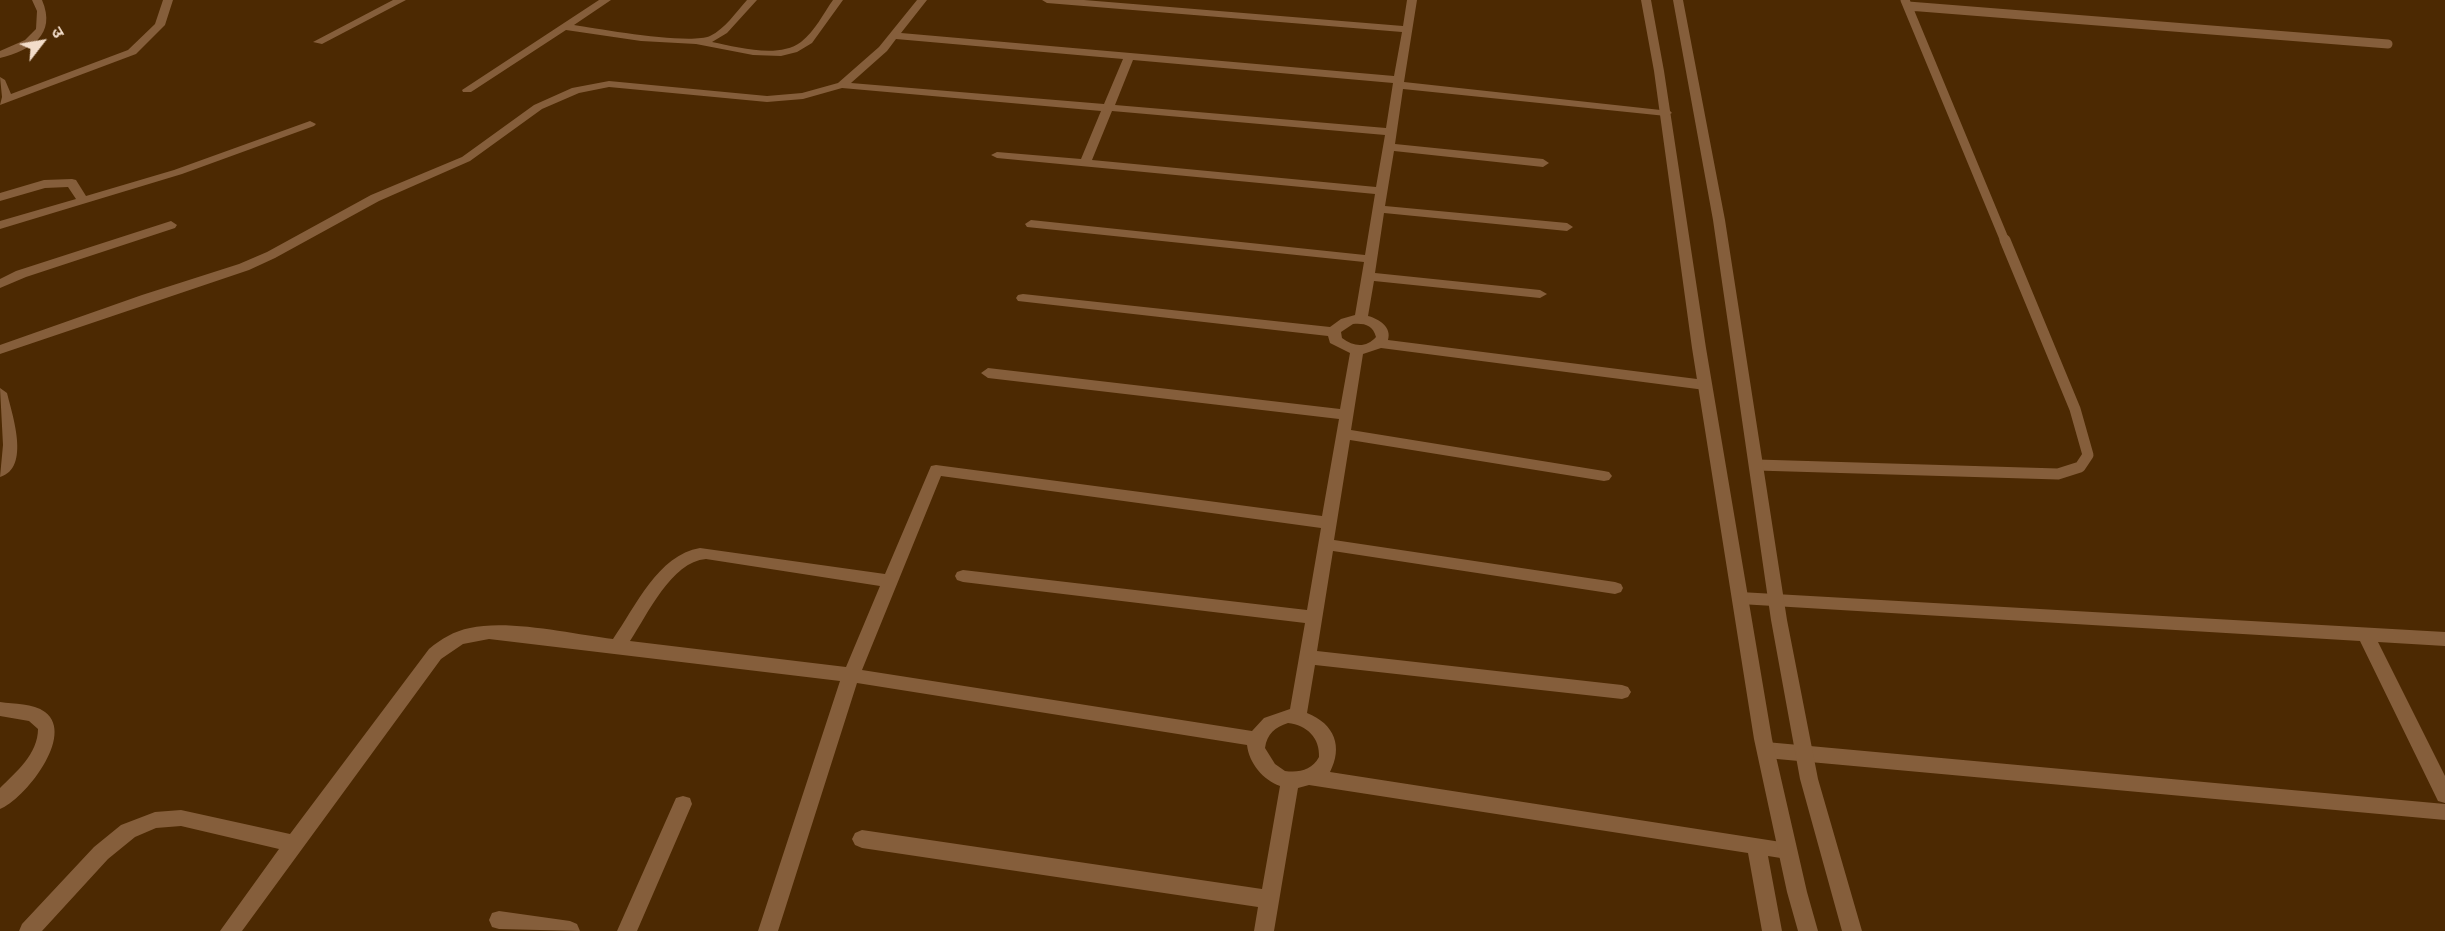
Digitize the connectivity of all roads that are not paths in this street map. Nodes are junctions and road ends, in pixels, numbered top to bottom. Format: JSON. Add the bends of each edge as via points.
{"nodes":[{"id":1,"x":37,"y":0,"type":"edge"},
{"id":2,"x":168,"y":0,"type":"edge"},
{"id":3,"x":401,"y":0,"type":"edge"},
{"id":4,"x":606,"y":0,"type":"edge"},
{"id":5,"x":752,"y":0,"type":"edge"},
{"id":6,"x":838,"y":0,"type":"edge"},
{"id":7,"x":922,"y":0,"type":"edge"},
{"id":8,"x":1047,"y":0,"type":"edge"},
{"id":9,"x":1412,"y":0,"type":"edge"},
{"id":10,"x":1646,"y":0,"type":"edge"},
{"id":11,"x":1678,"y":0,"type":"edge"},
{"id":12,"x":1906,"y":3,"type":"edge"},
{"id":13,"x":564,"y":27,"type":"junction"},
{"id":14,"x":1407,"y":28,"type":"junction"},
{"id":15,"x":894,"y":36,"type":"junction"},
{"id":16,"x":318,"y":42,"type":"dead end"},
{"id":17,"x":695,"y":42,"type":"junction"},
{"id":18,"x":2388,"y":44,"type":"dead end"},
{"id":19,"x":0,"y":55,"type":"edge"},
{"id":20,"x":1130,"y":55,"type":"junction"},
{"id":21,"x":0,"y":80,"type":"edge"},
{"id":22,"x":1398,"y":82,"type":"junction"},
{"id":23,"x":842,"y":85,"type":"junction"},
{"id":24,"x":467,"y":90,"type":"dead end"},
{"id":25,"x":4,"y":101,"type":"edge"},
{"id":26,"x":1109,"y":106,"type":"junction"},
{"id":27,"x":1666,"y":113,"type":"junction"},
{"id":28,"x":310,"y":124,"type":"dead end"},
{"id":29,"x":1390,"y":132,"type":"junction"},
{"id":30,"x":1388,"y":147,"type":"junction"},
{"id":31,"x":997,"y":154,"type":"dead end"},
{"id":32,"x":1085,"y":163,"type":"junction"},
{"id":33,"x":1543,"y":163,"type":"dead end"},
{"id":34,"x":1381,"y":191,"type":"junction"},
{"id":35,"x":0,"y":197,"type":"edge"},
{"id":36,"x":83,"y":201,"type":"junction"},
{"id":37,"x":1378,"y":209,"type":"junction"},
{"id":38,"x":1031,"y":224,"type":"dead end"},
{"id":39,"x":0,"y":225,"type":"edge"},
{"id":40,"x":171,"y":225,"type":"dead end"},
{"id":41,"x":1567,"y":227,"type":"dead end"},
{"id":42,"x":1370,"y":259,"type":"junction"},
{"id":43,"x":1367,"y":276,"type":"junction"},
{"id":44,"x":1,"y":283,"type":"edge"},
{"id":45,"x":1540,"y":294,"type":"dead end"},
{"id":46,"x":1023,"y":298,"type":"dead end"},
{"id":47,"x":1361,"y":319,"type":"junction"},
{"id":48,"x":1334,"y":332,"type":"junction"},
{"id":49,"x":1380,"y":343,"type":"junction"},
{"id":50,"x":0,"y":350,"type":"edge"},
{"id":51,"x":1357,"y":350,"type":"junction"},
{"id":52,"x":988,"y":373,"type":"dead end"},
{"id":53,"x":1706,"y":386,"type":"junction"},
{"id":54,"x":1,"y":400,"type":"edge"},
{"id":55,"x":1347,"y":415,"type":"junction"},
{"id":56,"x":1343,"y":434,"type":"junction"},
{"id":57,"x":1757,"y":465,"type":"junction"},
{"id":58,"x":0,"y":472,"type":"edge"},
{"id":59,"x":1604,"y":476,"type":"dead end"},
{"id":60,"x":1328,"y":523,"type":"junction"},
{"id":61,"x":1324,"y":544,"type":"junction"},
{"id":62,"x":963,"y":576,"type":"dead end"},
{"id":63,"x":890,"y":581,"type":"junction"},
{"id":64,"x":1615,"y":588,"type":"dead end"},
{"id":65,"x":1740,"y":598,"type":"junction"},
{"id":66,"x":1777,"y":599,"type":"junction"},
{"id":67,"x":1312,"y":617,"type":"junction"},
{"id":68,"x":2367,"y":635,"type":"junction"},
{"id":69,"x":2445,"y":639,"type":"edge"},
{"id":70,"x":618,"y":645,"type":"junction"},
{"id":71,"x":1306,"y":657,"type":"junction"},
{"id":72,"x":851,"y":675,"type":"junction"},
{"id":73,"x":1622,"y":692,"type":"dead end"},
{"id":74,"x":0,"y":709,"type":"edge"},
{"id":75,"x":1298,"y":716,"type":"junction"},
{"id":76,"x":1256,"y":739,"type":"junction"},
{"id":77,"x":1766,"y":750,"type":"junction"},
{"id":78,"x":1804,"y":754,"type":"junction"},
{"id":79,"x":1310,"y":777,"type":"junction"},
{"id":80,"x":1290,"y":781,"type":"junction"},
{"id":81,"x":2445,"y":795,"type":"edge"},
{"id":82,"x":0,"y":801,"type":"edge"},
{"id":83,"x":683,"y":804,"type":"dead end"},
{"id":84,"x":2445,"y":812,"type":"edge"},
{"id":85,"x":862,"y":839,"type":"dead end"},
{"id":86,"x":295,"y":844,"type":"junction"},
{"id":87,"x":1756,"y":845,"type":"junction"},
{"id":88,"x":1787,"y":850,"type":"junction"},
{"id":89,"x":1269,"y":899,"type":"junction"},
{"id":90,"x":499,"y":920,"type":"dead end"},
{"id":91,"x":29,"y":931,"type":"edge"},
{"id":92,"x":231,"y":931,"type":"edge"},
{"id":93,"x":570,"y":931,"type":"edge"},
{"id":94,"x":627,"y":931,"type":"edge"},
{"id":95,"x":768,"y":931,"type":"edge"},
{"id":96,"x":1264,"y":931,"type":"edge"},
{"id":97,"x":1772,"y":931,"type":"edge"},
{"id":98,"x":1808,"y":931,"type":"edge"},
{"id":99,"x":1852,"y":931,"type":"edge"}],
"edges":[{"from":1,"to":19,"type":"street","via":[[44,24],[42,31]]},
{"from":2,"to":25,"type":"street","via":[[160,25],[132,52]]},
{"from":3,"to":16,"type":"street"},
{"from":4,"to":13,"type":"street"},
{"from":5,"to":17,"type":"street","via":[[719,34]]},
{"from":6,"to":17,"type":"street","via":[[808,41],[792,50],[757,52]]},
{"from":7,"to":15,"type":"street"},
{"from":8,"to":14,"type":"street"},
{"from":9,"to":14,"type":"street"},
{"from":10,"to":27,"type":"street"},
{"from":11,"to":57,"type":"street","via":[[1719,220]]},
{"from":12,"to":18,"type":"lane"},
{"from":12,"to":57,"type":"lane","via":[[2075,409],[2088,455],[2080,467],[2058,474]]},
{"from":13,"to":17,"type":"street"},
{"from":13,"to":24,"type":"street"},
{"from":14,"to":22,"type":"street"},
{"from":15,"to":20,"type":"street"},
{"from":15,"to":23,"type":"street"},
{"from":20,"to":22,"type":"street"},
{"from":20,"to":26,"type":"street"},
{"from":21,"to":25,"type":"street"},
{"from":22,"to":27,"type":"street"},
{"from":22,"to":29,"type":"street"},
{"from":23,"to":26,"type":"street"},
{"from":23,"to":50,"type":"street","via":[[803,96],[767,99],[609,84],[576,90],[538,107],[466,159],[354,209],[271,255]]},
{"from":26,"to":29,"type":"street"},
{"from":26,"to":32,"type":"street"},
{"from":27,"to":53,"type":"street"},
{"from":28,"to":36,"type":"street","via":[[178,172]]},
{"from":29,"to":30,"type":"street"},
{"from":30,"to":33,"type":"street"},
{"from":30,"to":34,"type":"street"},
{"from":31,"to":32,"type":"street"},
{"from":32,"to":34,"type":"street"},
{"from":34,"to":37,"type":"street"},
{"from":35,"to":36,"type":"street","via":[[60,182],[72,183]]},
{"from":36,"to":39,"type":"street"},
{"from":37,"to":41,"type":"street"},
{"from":37,"to":42,"type":"street"},
{"from":38,"to":42,"type":"street"},
{"from":40,"to":44,"type":"street"},
{"from":42,"to":43,"type":"street"},
{"from":43,"to":45,"type":"street"},
{"from":43,"to":47,"type":"street"},
{"from":46,"to":48,"type":"street"},
{"from":47,"to":48,"type":"street","via":[[1344,322]]},
{"from":47,"to":49,"type":"street","via":[[1381,328]]},
{"from":48,"to":51,"type":"street","via":[[1339,344]]},
{"from":49,"to":51,"type":"street"},
{"from":49,"to":53,"type":"street"},
{"from":51,"to":55,"type":"street"},
{"from":52,"to":55,"type":"street"},
{"from":53,"to":65,"type":"street"},
{"from":54,"to":58,"type":"street","via":[[11,446]]},
{"from":55,"to":56,"type":"street"},
{"from":56,"to":59,"type":"street"},
{"from":56,"to":60,"type":"street"},
{"from":57,"to":66,"type":"street"},
{"from":60,"to":61,"type":"street"},
{"from":60,"to":63,"type":"street","via":[[936,470]]},
{"from":61,"to":64,"type":"street"},
{"from":61,"to":67,"type":"street"},
{"from":62,"to":67,"type":"street"},
{"from":63,"to":70,"type":"street","via":[[693,554],[669,570]]},
{"from":63,"to":72,"type":"street"},
{"from":65,"to":66,"type":"street"},
{"from":65,"to":77,"type":"street"},
{"from":66,"to":68,"type":"street"},
{"from":66,"to":78,"type":"street"},
{"from":67,"to":71,"type":"street"},
{"from":68,"to":69,"type":"street"},
{"from":68,"to":81,"type":"street"},
{"from":70,"to":72,"type":"street"},
{"from":70,"to":86,"type":"street","via":[[480,632],[449,641],[435,654]]},
{"from":71,"to":73,"type":"street"},
{"from":71,"to":75,"type":"street"},
{"from":72,"to":76,"type":"street"},
{"from":72,"to":95,"type":"street"},
{"from":74,"to":82,"type":"street","via":[[41,719],[47,729],[47,741],[40,756]]},
{"from":75,"to":76,"type":"street","via":[[1273,721]]},
{"from":75,"to":79,"type":"street","via":[[1316,726],[1327,745],[1328,758]]},
{"from":76,"to":80,"type":"street","via":[[1256,748],[1268,770],[1275,777]]},
{"from":77,"to":78,"type":"street"},
{"from":77,"to":88,"type":"street"},
{"from":78,"to":84,"type":"street"},
{"from":78,"to":99,"type":"street"},
{"from":79,"to":80,"type":"street"},
{"from":79,"to":87,"type":"street"},
{"from":80,"to":89,"type":"street"},
{"from":83,"to":94,"type":"street"},
{"from":85,"to":89,"type":"street"},
{"from":86,"to":91,"type":"street","via":[[181,818],[155,820],[128,831],[101,853]]},
{"from":86,"to":92,"type":"street"},
{"from":87,"to":88,"type":"street"},
{"from":87,"to":97,"type":"street"},
{"from":88,"to":98,"type":"street"},
{"from":89,"to":96,"type":"street"},
{"from":90,"to":93,"type":"street"}]}
